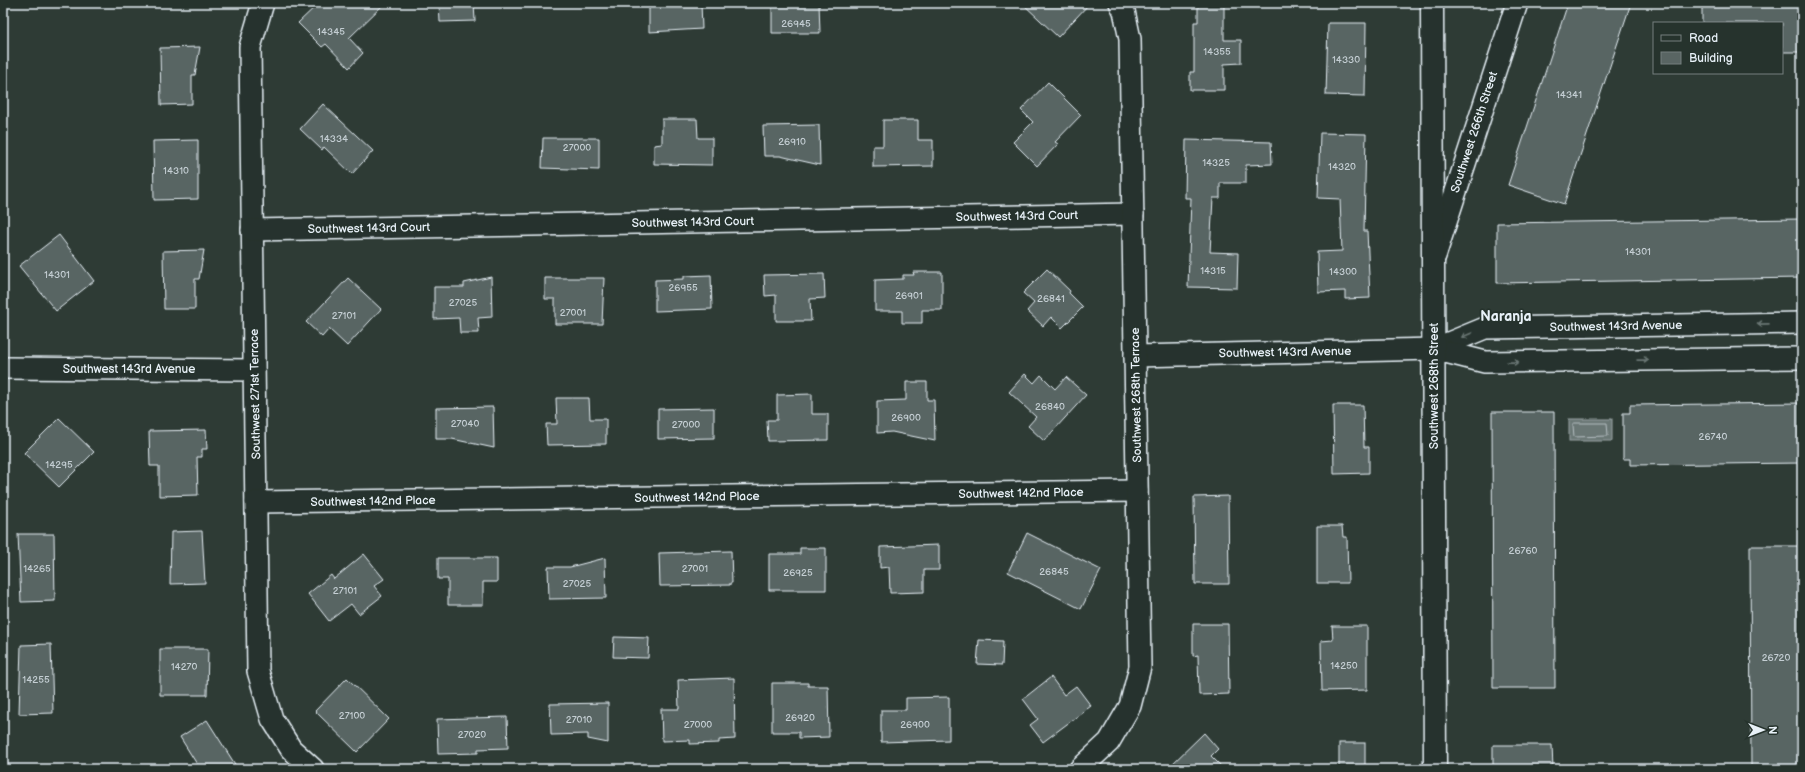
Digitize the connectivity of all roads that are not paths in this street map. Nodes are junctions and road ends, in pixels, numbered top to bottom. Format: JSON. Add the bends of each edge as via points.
{"nodes":[{"id":1,"x":263,"y":3,"type":"edge"},
{"id":2,"x":1120,"y":3,"type":"edge"},
{"id":3,"x":1432,"y":3,"type":"edge"},
{"id":4,"x":1517,"y":3,"type":"edge"},
{"id":5,"x":1133,"y":214,"type":"junction"},
{"id":6,"x":252,"y":230,"type":"junction"},
{"id":7,"x":1433,"y":262,"type":"junction"},
{"id":8,"x":1802,"y":324,"type":"edge"},
{"id":9,"x":1434,"y":349,"type":"junction"},
{"id":10,"x":1135,"y":356,"type":"junction"},
{"id":11,"x":1802,"y":358,"type":"edge"},
{"id":12,"x":3,"y":368,"type":"edge"},
{"id":13,"x":254,"y":370,"type":"junction"},
{"id":14,"x":1137,"y":491,"type":"junction"},
{"id":15,"x":256,"y":502,"type":"junction"},
{"id":16,"x":313,"y":769,"type":"edge"},
{"id":17,"x":1080,"y":769,"type":"edge"},
{"id":18,"x":1435,"y":769,"type":"edge"}],
"edges":[{"from":1,"to":6,"type":"street","name":"Southwest 271st Terrace","via":[[250,47]]},
{"from":2,"to":5,"type":"street","name":"Southwest 268th Terrace","via":[[1130,39]]},
{"from":3,"to":7,"type":"main road","name":"Southwest 268th Street"},
{"from":4,"to":7,"type":"street","name":"Southwest 266th Street"},
{"from":5,"to":6,"type":"street","name":"Southwest 143rd Court"},
{"from":5,"to":10,"type":"street","name":"Southwest 268th Terrace"},
{"from":6,"to":13,"type":"street","name":"Southwest 271st Terrace"},
{"from":7,"to":9,"type":"main road","name":"Southwest 268th Street"},
{"from":8,"to":9,"type":"street","name":"Southwest 143rd Avenue","one_way":true,"via":[[1490,327]]},
{"from":9,"to":10,"type":"street","name":"Southwest 143rd Avenue"},
{"from":9,"to":11,"type":"street","name":"Southwest 143rd Avenue","one_way":true,"via":[[1484,362]]},
{"from":9,"to":18,"type":"main road","name":"Southwest 268th Street"},
{"from":10,"to":14,"type":"street","name":"Southwest 268th Terrace"},
{"from":12,"to":13,"type":"street","name":"Southwest 143rd Avenue"},
{"from":13,"to":15,"type":"street","name":"Southwest 271st Terrace"},
{"from":14,"to":15,"type":"street","name":"Southwest 142nd Place"},
{"from":14,"to":17,"type":"street","name":"Southwest 268th Terrace","via":[[1140,667],[1130,706],[1109,742]]},
{"from":15,"to":16,"type":"street","name":"Southwest 271st Terrace","via":[[258,671],[272,719],[291,749]]}]}
